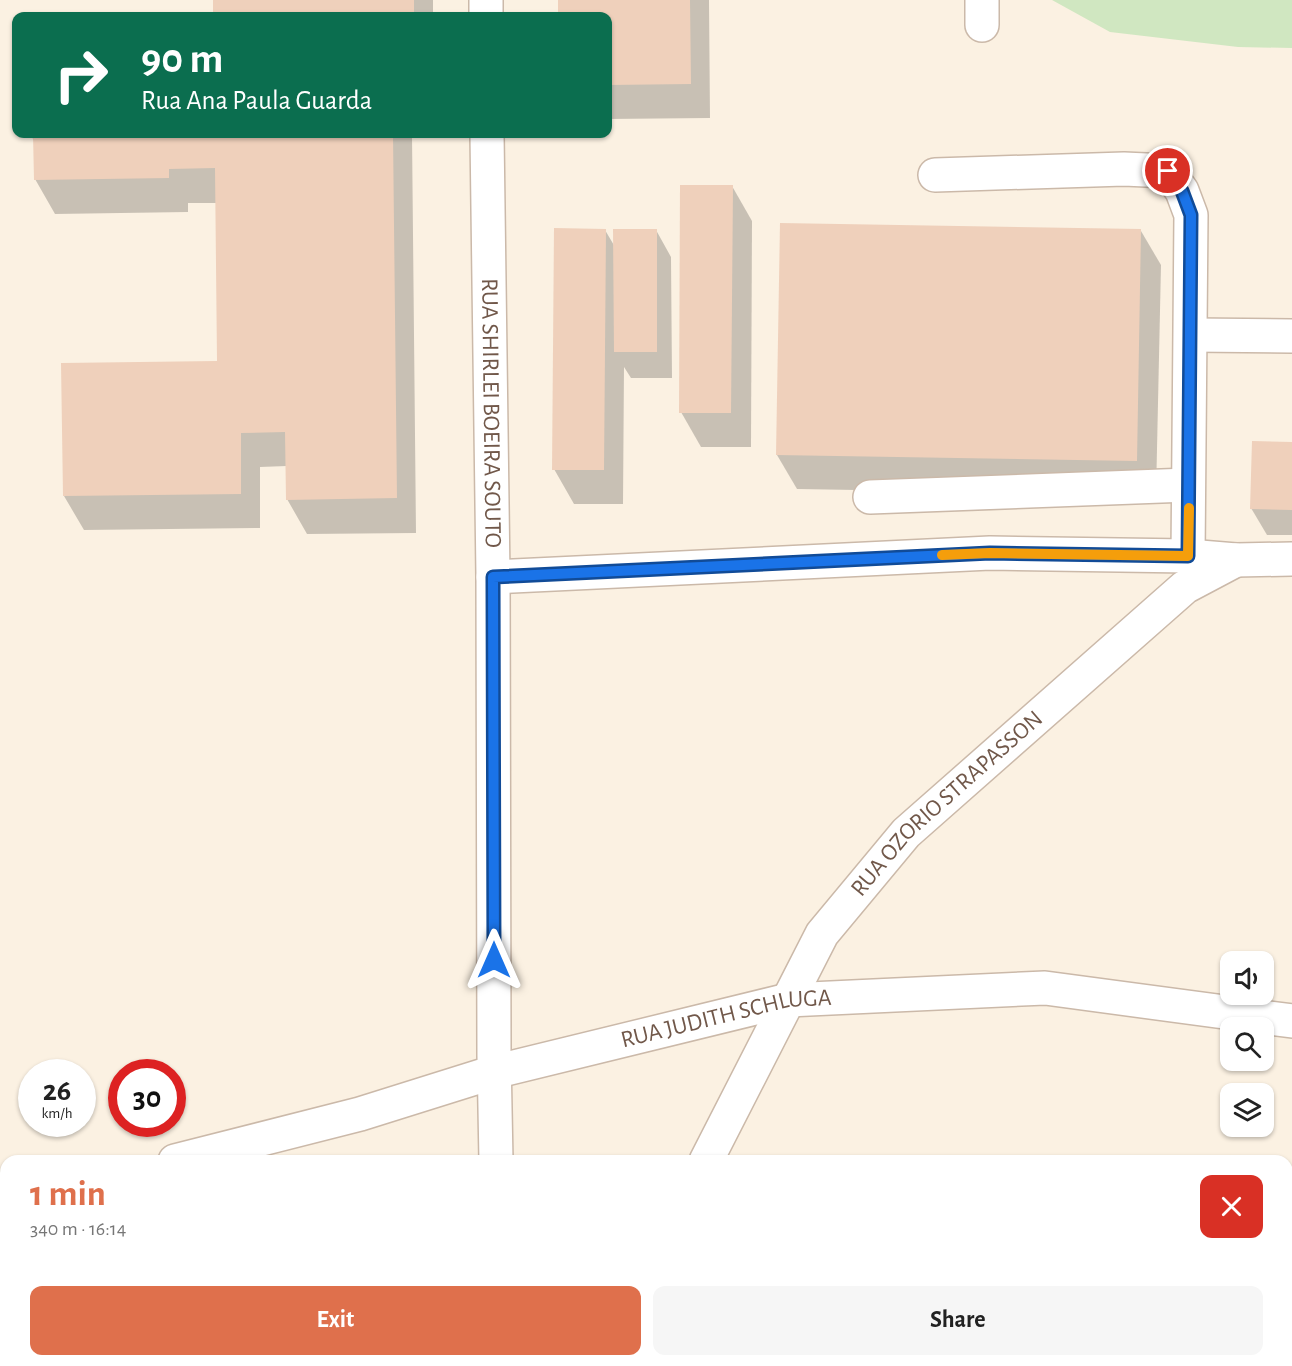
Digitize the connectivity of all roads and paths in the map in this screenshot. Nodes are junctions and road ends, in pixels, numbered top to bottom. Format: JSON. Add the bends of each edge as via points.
{"nodes":[{"id":1,"x":487,"y":138,"type":"edge"},
{"id":2,"x":935,"y":175,"type":"dead end"},
{"id":3,"x":1191,"y":335,"type":"junction"},
{"id":4,"x":1292,"y":336,"type":"edge"},
{"id":5,"x":1188,"y":485,"type":"junction"},
{"id":6,"x":870,"y":497,"type":"dead end"},
{"id":7,"x":1188,"y":556,"type":"junction"},
{"id":8,"x":1292,"y":559,"type":"edge"},
{"id":9,"x":1236,"y":560,"type":"junction"},
{"id":10,"x":493,"y":577,"type":"junction"},
{"id":11,"x":788,"y":1000,"type":"junction"},
{"id":12,"x":1292,"y":1021,"type":"edge"},
{"id":13,"x":494,"y":1072,"type":"junction"},
{"id":14,"x":199,"y":1155,"type":"edge"},
{"id":15,"x":496,"y":1155,"type":"edge"},
{"id":16,"x":709,"y":1155,"type":"edge"}],
"edges":[{"from":1,"to":10,"type":"street","name":"RUA SHIRLEI BOEIRA SOUTO"},
{"from":2,"to":3,"type":"street","via":[[1168,171],[1182,191],[1191,215]]},
{"from":3,"to":4,"type":"street"},
{"from":3,"to":5,"type":"street"},
{"from":5,"to":6,"type":"street"},
{"from":5,"to":7,"type":"street"},
{"from":7,"to":9,"type":"street"},
{"from":7,"to":10,"type":"street","via":[[990,553]]},
{"from":8,"to":9,"type":"street","name":"RUA OZORIO STRAPASSON"},
{"from":9,"to":11,"type":"street","name":"RUA OZORIO STRAPASSON","via":[[1185,587],[906,833],[822,934]]},
{"from":10,"to":13,"type":"street","name":"RUA SHIRLEI BOEIRA SOUTO"},
{"from":11,"to":12,"type":"street","name":"RUA JUDITH SCHLUGA","via":[[1045,988]]},
{"from":11,"to":13,"type":"street","name":"RUA JUDITH SCHLUGA"},
{"from":11,"to":16,"type":"street","name":"RUA OZORIO STRAPASSON"},
{"from":13,"to":14,"type":"street","name":"RUA JUDITH SCHLUGA","via":[[360,1114]]},
{"from":13,"to":15,"type":"street","name":"RUA SHIRLEI BOEIRA SOUTO"}]}
